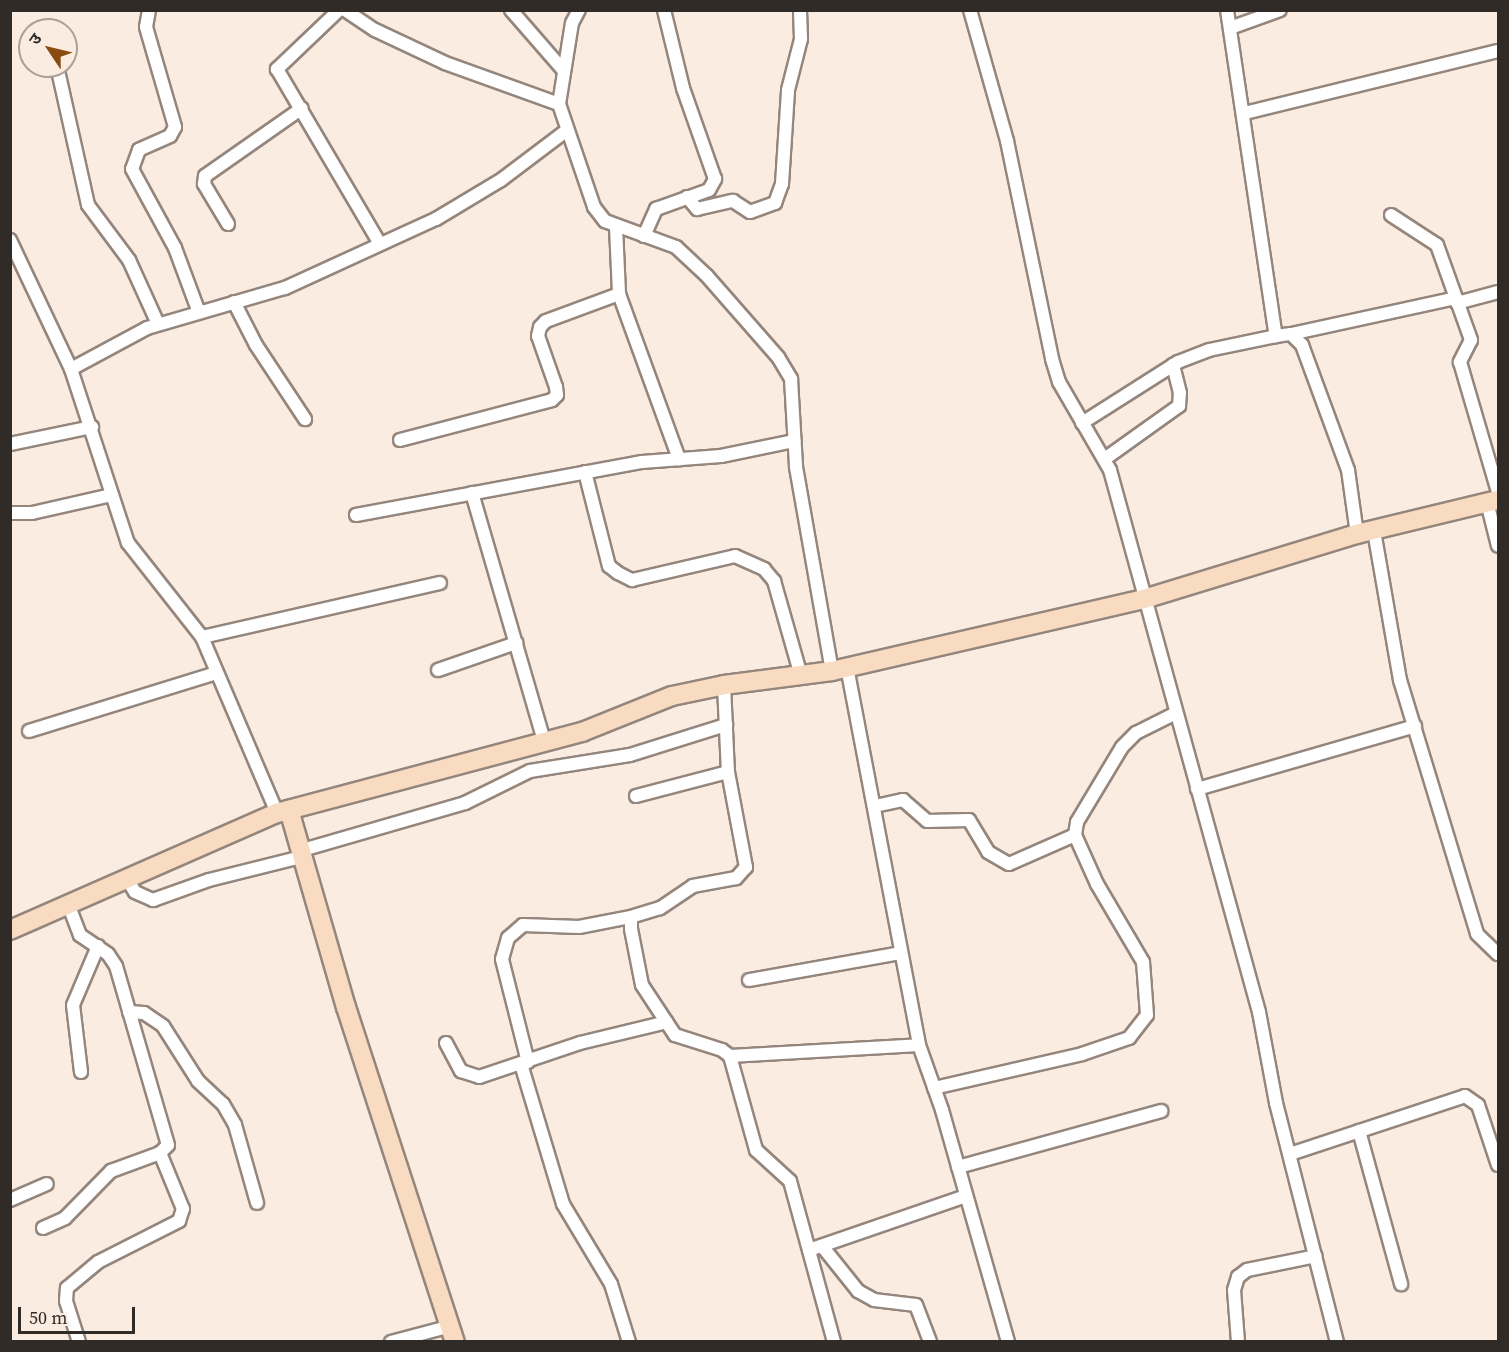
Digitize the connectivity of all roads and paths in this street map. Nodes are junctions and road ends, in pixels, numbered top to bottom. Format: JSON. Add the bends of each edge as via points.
{"nodes":[{"id":1,"x":149,"y":10,"type":"edge"},
{"id":2,"x":339,"y":10,"type":"edge"},
{"id":3,"x":345,"y":10,"type":"edge"},
{"id":4,"x":511,"y":10,"type":"edge"},
{"id":5,"x":579,"y":10,"type":"edge"},
{"id":6,"x":664,"y":10,"type":"edge"},
{"id":7,"x":800,"y":10,"type":"edge"},
{"id":8,"x":1227,"y":10,"type":"edge"},
{"id":9,"x":1280,"y":10,"type":"edge"},
{"id":10,"x":972,"y":11,"type":"edge"},
{"id":11,"x":1230,"y":28,"type":"junction"},
{"id":12,"x":1498,"y":51,"type":"edge"},
{"id":13,"x":564,"y":71,"type":"junction"},
{"id":14,"x":60,"y":78,"type":"edge"},
{"id":15,"x":559,"y":104,"type":"junction"},
{"id":16,"x":302,"y":108,"type":"junction"},
{"id":17,"x":1245,"y":114,"type":"junction"},
{"id":18,"x":567,"y":130,"type":"junction"},
{"id":19,"x":687,"y":197,"type":"junction"},
{"id":20,"x":1391,"y":215,"type":"dead end"},
{"id":21,"x":228,"y":224,"type":"dead end"},
{"id":22,"x":616,"y":226,"type":"junction"},
{"id":23,"x":644,"y":236,"type":"junction"},
{"id":24,"x":10,"y":240,"type":"edge"},
{"id":25,"x":379,"y":242,"type":"junction"},
{"id":26,"x":1498,"y":292,"type":"edge"},
{"id":27,"x":619,"y":294,"type":"junction"},
{"id":28,"x":1456,"y":300,"type":"junction"},
{"id":29,"x":234,"y":302,"type":"junction"},
{"id":30,"x":198,"y":310,"type":"junction"},
{"id":31,"x":158,"y":324,"type":"junction"},
{"id":32,"x":1291,"y":334,"type":"junction"},
{"id":33,"x":1276,"y":336,"type":"junction"},
{"id":34,"x":1173,"y":365,"type":"junction"},
{"id":35,"x":71,"y":369,"type":"junction"},
{"id":36,"x":305,"y":419,"type":"dead end"},
{"id":37,"x":1082,"y":423,"type":"junction"},
{"id":38,"x":92,"y":427,"type":"junction"},
{"id":39,"x":400,"y":440,"type":"dead end"},
{"id":40,"x":794,"y":441,"type":"junction"},
{"id":41,"x":10,"y":444,"type":"edge"},
{"id":42,"x":1106,"y":458,"type":"junction"},
{"id":43,"x":679,"y":459,"type":"junction"},
{"id":44,"x":585,"y":472,"type":"junction"},
{"id":45,"x":472,"y":493,"type":"junction"},
{"id":46,"x":112,"y":495,"type":"junction"},
{"id":47,"x":1495,"y":498,"type":"edge"},
{"id":48,"x":10,"y":513,"type":"edge"},
{"id":49,"x":356,"y":515,"type":"dead end"},
{"id":50,"x":1366,"y":532,"type":"junction"},
{"id":51,"x":1498,"y":546,"type":"edge"},
{"id":52,"x":440,"y":584,"type":"dead end"},
{"id":53,"x":1144,"y":599,"type":"junction"},
{"id":54,"x":202,"y":637,"type":"junction"},
{"id":55,"x":516,"y":644,"type":"junction"},
{"id":56,"x":840,"y":669,"type":"junction"},
{"id":57,"x":438,"y":670,"type":"dead end"},
{"id":58,"x":216,"y":673,"type":"junction"},
{"id":59,"x":801,"y":676,"type":"junction"},
{"id":60,"x":724,"y":685,"type":"junction"},
{"id":61,"x":1176,"y":712,"type":"junction"},
{"id":62,"x":726,"y":725,"type":"junction"},
{"id":63,"x":1415,"y":726,"type":"junction"},
{"id":64,"x":29,"y":730,"type":"dead end"},
{"id":65,"x":544,"y":741,"type":"junction"},
{"id":66,"x":728,"y":772,"type":"junction"},
{"id":67,"x":1197,"y":789,"type":"junction"},
{"id":68,"x":636,"y":796,"type":"dead end"},
{"id":69,"x":874,"y":806,"type":"junction"},
{"id":70,"x":283,"y":812,"type":"junction"},
{"id":71,"x":1075,"y":835,"type":"junction"},
{"id":72,"x":300,"y":854,"type":"junction"},
{"id":73,"x":126,"y":877,"type":"junction"},
{"id":74,"x":68,"y":903,"type":"junction"},
{"id":75,"x":631,"y":917,"type":"junction"},
{"id":76,"x":10,"y":930,"type":"edge"},
{"id":77,"x":98,"y":946,"type":"junction"},
{"id":78,"x":900,"y":954,"type":"junction"},
{"id":79,"x":1498,"y":954,"type":"edge"},
{"id":80,"x":749,"y":980,"type":"dead end"},
{"id":81,"x":129,"y":1012,"type":"junction"},
{"id":82,"x":667,"y":1022,"type":"junction"},
{"id":83,"x":446,"y":1043,"type":"dead end"},
{"id":84,"x":919,"y":1045,"type":"junction"},
{"id":85,"x":730,"y":1056,"type":"junction"},
{"id":86,"x":525,"y":1063,"type":"junction"},
{"id":87,"x":81,"y":1072,"type":"dead end"},
{"id":88,"x":934,"y":1088,"type":"junction"},
{"id":89,"x":1161,"y":1111,"type":"dead end"},
{"id":90,"x":1359,"y":1131,"type":"junction"},
{"id":91,"x":160,"y":1153,"type":"junction"},
{"id":92,"x":1290,"y":1154,"type":"junction"},
{"id":93,"x":1498,"y":1165,"type":"edge"},
{"id":94,"x":958,"y":1167,"type":"junction"},
{"id":95,"x":47,"y":1184,"type":"dead end"},
{"id":96,"x":966,"y":1196,"type":"junction"},
{"id":97,"x":10,"y":1200,"type":"edge"},
{"id":98,"x":257,"y":1203,"type":"dead end"},
{"id":99,"x":42,"y":1228,"type":"dead end"},
{"id":100,"x":815,"y":1248,"type":"junction"},
{"id":101,"x":1316,"y":1256,"type":"junction"},
{"id":102,"x":1401,"y":1284,"type":"dead end"},
{"id":103,"x":453,"y":1334,"type":"edge"},
{"id":104,"x":79,"y":1341,"type":"edge"},
{"id":105,"x":391,"y":1341,"type":"edge"},
{"id":106,"x":629,"y":1341,"type":"edge"},
{"id":107,"x":834,"y":1341,"type":"edge"},
{"id":108,"x":930,"y":1341,"type":"edge"},
{"id":109,"x":1008,"y":1341,"type":"edge"},
{"id":110,"x":1238,"y":1341,"type":"edge"},
{"id":111,"x":1337,"y":1341,"type":"edge"}],
"edges":[{"from":1,"to":30,"type":"street","via":[[146,27],[175,128],[170,136],[139,150],[132,169],[175,248]]},
{"from":2,"to":16,"type":"street","via":[[278,67]]},
{"from":3,"to":15,"type":"street","via":[[406,46]]},
{"from":4,"to":13,"type":"street"},
{"from":5,"to":13,"type":"street","via":[[572,23]]},
{"from":6,"to":19,"type":"street","via":[[683,88],[715,180],[709,190]]},
{"from":7,"to":19,"type":"street","via":[[801,39],[788,90],[782,184],[775,203],[750,212],[733,201],[697,209]]},
{"from":8,"to":11,"type":"street"},
{"from":9,"to":11,"type":"street"},
{"from":10,"to":37,"type":"street","via":[[991,72],[1027,226],[1052,359],[1059,382]]},
{"from":11,"to":17,"type":"street"},
{"from":12,"to":17,"type":"street"},
{"from":13,"to":15,"type":"street"},
{"from":14,"to":31,"type":"street","via":[[88,205],[129,260]]},
{"from":15,"to":18,"type":"street"},
{"from":16,"to":21,"type":"street","via":[[205,176],[204,184]]},
{"from":16,"to":25,"type":"street"},
{"from":17,"to":33,"type":"street"},
{"from":18,"to":22,"type":"street","via":[[594,207]]},
{"from":18,"to":25,"type":"street","via":[[501,180],[436,219]]},
{"from":19,"to":23,"type":"street","via":[[656,209]]},
{"from":20,"to":28,"type":"street","via":[[1437,244]]},
{"from":22,"to":23,"type":"street"},
{"from":22,"to":27,"type":"street"},
{"from":23,"to":40,"type":"street","via":[[676,247],[707,276],[778,357],[791,379]]},
{"from":24,"to":35,"type":"street"},
{"from":25,"to":29,"type":"street","via":[[285,288]]},
{"from":26,"to":28,"type":"street"},
{"from":27,"to":39,"type":"street","via":[[546,321],[540,327],[538,336],[556,387],[557,395],[552,400]]},
{"from":27,"to":43,"type":"street"},
{"from":28,"to":32,"type":"street"},
{"from":28,"to":47,"type":"street","via":[[1471,340],[1460,362]]},
{"from":29,"to":30,"type":"street"},
{"from":29,"to":36,"type":"street","via":[[256,345]]},
{"from":30,"to":31,"type":"street"},
{"from":31,"to":35,"type":"street"},
{"from":32,"to":33,"type":"street"},
{"from":32,"to":50,"type":"street","via":[[1302,345],[1348,470]]},
{"from":33,"to":34,"type":"street","via":[[1209,350]]},
{"from":34,"to":37,"type":"street"},
{"from":34,"to":42,"type":"street","via":[[1179,406]]},
{"from":35,"to":38,"type":"street"},
{"from":37,"to":42,"type":"street"},
{"from":38,"to":41,"type":"street"},
{"from":38,"to":46,"type":"street"},
{"from":40,"to":43,"type":"street","via":[[722,456]]},
{"from":40,"to":56,"type":"street"},
{"from":42,"to":53,"type":"street"},
{"from":43,"to":44,"type":"street"},
{"from":44,"to":45,"type":"street"},
{"from":44,"to":59,"type":"street","via":[[609,566],[618,573],[632,580],[735,556],[764,569],[774,581]]},
{"from":45,"to":49,"type":"street"},
{"from":45,"to":55,"type":"street"},
{"from":46,"to":48,"type":"street","via":[[32,513]]},
{"from":46,"to":54,"type":"street","via":[[128,543]]},
{"from":47,"to":50,"type":"main road"},
{"from":47,"to":51,"type":"street"},
{"from":50,"to":53,"type":"main road"},
{"from":50,"to":63,"type":"street","via":[[1400,680]]},
{"from":52,"to":54,"type":"street"},
{"from":53,"to":56,"type":"main road"},
{"from":53,"to":61,"type":"street"},
{"from":54,"to":58,"type":"street"},
{"from":55,"to":57,"type":"street"},
{"from":55,"to":65,"type":"street"},
{"from":56,"to":59,"type":"main road"},
{"from":56,"to":69,"type":"street"},
{"from":58,"to":64,"type":"street"},
{"from":58,"to":70,"type":"street"},
{"from":59,"to":60,"type":"main road"},
{"from":60,"to":62,"type":"street"},
{"from":60,"to":65,"type":"main road","via":[[672,696],[617,720]]},
{"from":61,"to":67,"type":"street"},
{"from":61,"to":71,"type":"street","via":[[1136,733],[1122,747],[1083,812]]},
{"from":62,"to":66,"type":"street"},
{"from":62,"to":72,"type":"street","via":[[630,755],[530,771],[465,803]]},
{"from":63,"to":67,"type":"street"},
{"from":63,"to":79,"type":"street","via":[[1477,934]]},
{"from":65,"to":70,"type":"main road"},
{"from":66,"to":68,"type":"street"},
{"from":66,"to":75,"type":"street","via":[[746,860],[743,873],[693,886],[660,908]]},
{"from":67,"to":92,"type":"street","via":[[1259,1012]]},
{"from":69,"to":71,"type":"street","via":[[903,800],[927,822],[969,820],[988,852],[1010,864]]},
{"from":69,"to":78,"type":"street"},
{"from":70,"to":72,"type":"main road"},
{"from":70,"to":73,"type":"main road"},
{"from":71,"to":88,"type":"street","via":[[1097,884],[1143,962],[1147,1015],[1130,1038],[1082,1054]]},
{"from":72,"to":73,"type":"street","via":[[153,900],[135,892]]},
{"from":72,"to":103,"type":"main road"},
{"from":73,"to":74,"type":"main road"},
{"from":74,"to":76,"type":"main road"},
{"from":74,"to":77,"type":"street","via":[[80,934]]},
{"from":75,"to":82,"type":"street","via":[[642,985]]},
{"from":75,"to":86,"type":"street","via":[[579,927],[523,925],[508,938],[502,959]]},
{"from":77,"to":81,"type":"street","via":[[116,966]]},
{"from":77,"to":87,"type":"street","via":[[73,1005]]},
{"from":78,"to":80,"type":"street"},
{"from":78,"to":84,"type":"street"},
{"from":81,"to":91,"type":"street","via":[[168,1145]]},
{"from":81,"to":98,"type":"street","via":[[144,1013],[163,1026],[198,1081],[223,1104],[235,1125]]},
{"from":82,"to":85,"type":"street","via":[[678,1038],[722,1050]]},
{"from":82,"to":86,"type":"street","via":[[580,1043]]},
{"from":83,"to":86,"type":"street","via":[[461,1071],[470,1077]]},
{"from":84,"to":85,"type":"street"},
{"from":84,"to":88,"type":"street"},
{"from":85,"to":100,"type":"street","via":[[751,1139],[763,1161],[790,1181]]},
{"from":86,"to":106,"type":"street","via":[[563,1204],[611,1284]]},
{"from":88,"to":94,"type":"street"},
{"from":89,"to":94,"type":"street"},
{"from":90,"to":92,"type":"street"},
{"from":90,"to":93,"type":"street","via":[[1465,1096],[1479,1105]]},
{"from":90,"to":102,"type":"street"},
{"from":91,"to":99,"type":"street","via":[[111,1171],[65,1218]]},
{"from":91,"to":104,"type":"street","via":[[183,1209],[179,1221],[99,1262],[67,1288],[66,1301]]},
{"from":92,"to":101,"type":"street"},
{"from":94,"to":96,"type":"street"},
{"from":95,"to":97,"type":"street"},
{"from":96,"to":100,"type":"street"},
{"from":96,"to":109,"type":"street"},
{"from":100,"to":107,"type":"street"},
{"from":100,"to":108,"type":"street","via":[[858,1291],[874,1300],[916,1305]]},
{"from":101,"to":110,"type":"street","via":[[1247,1269],[1238,1276],[1234,1290]]},
{"from":101,"to":111,"type":"street"},
{"from":103,"to":105,"type":"street"}]}
